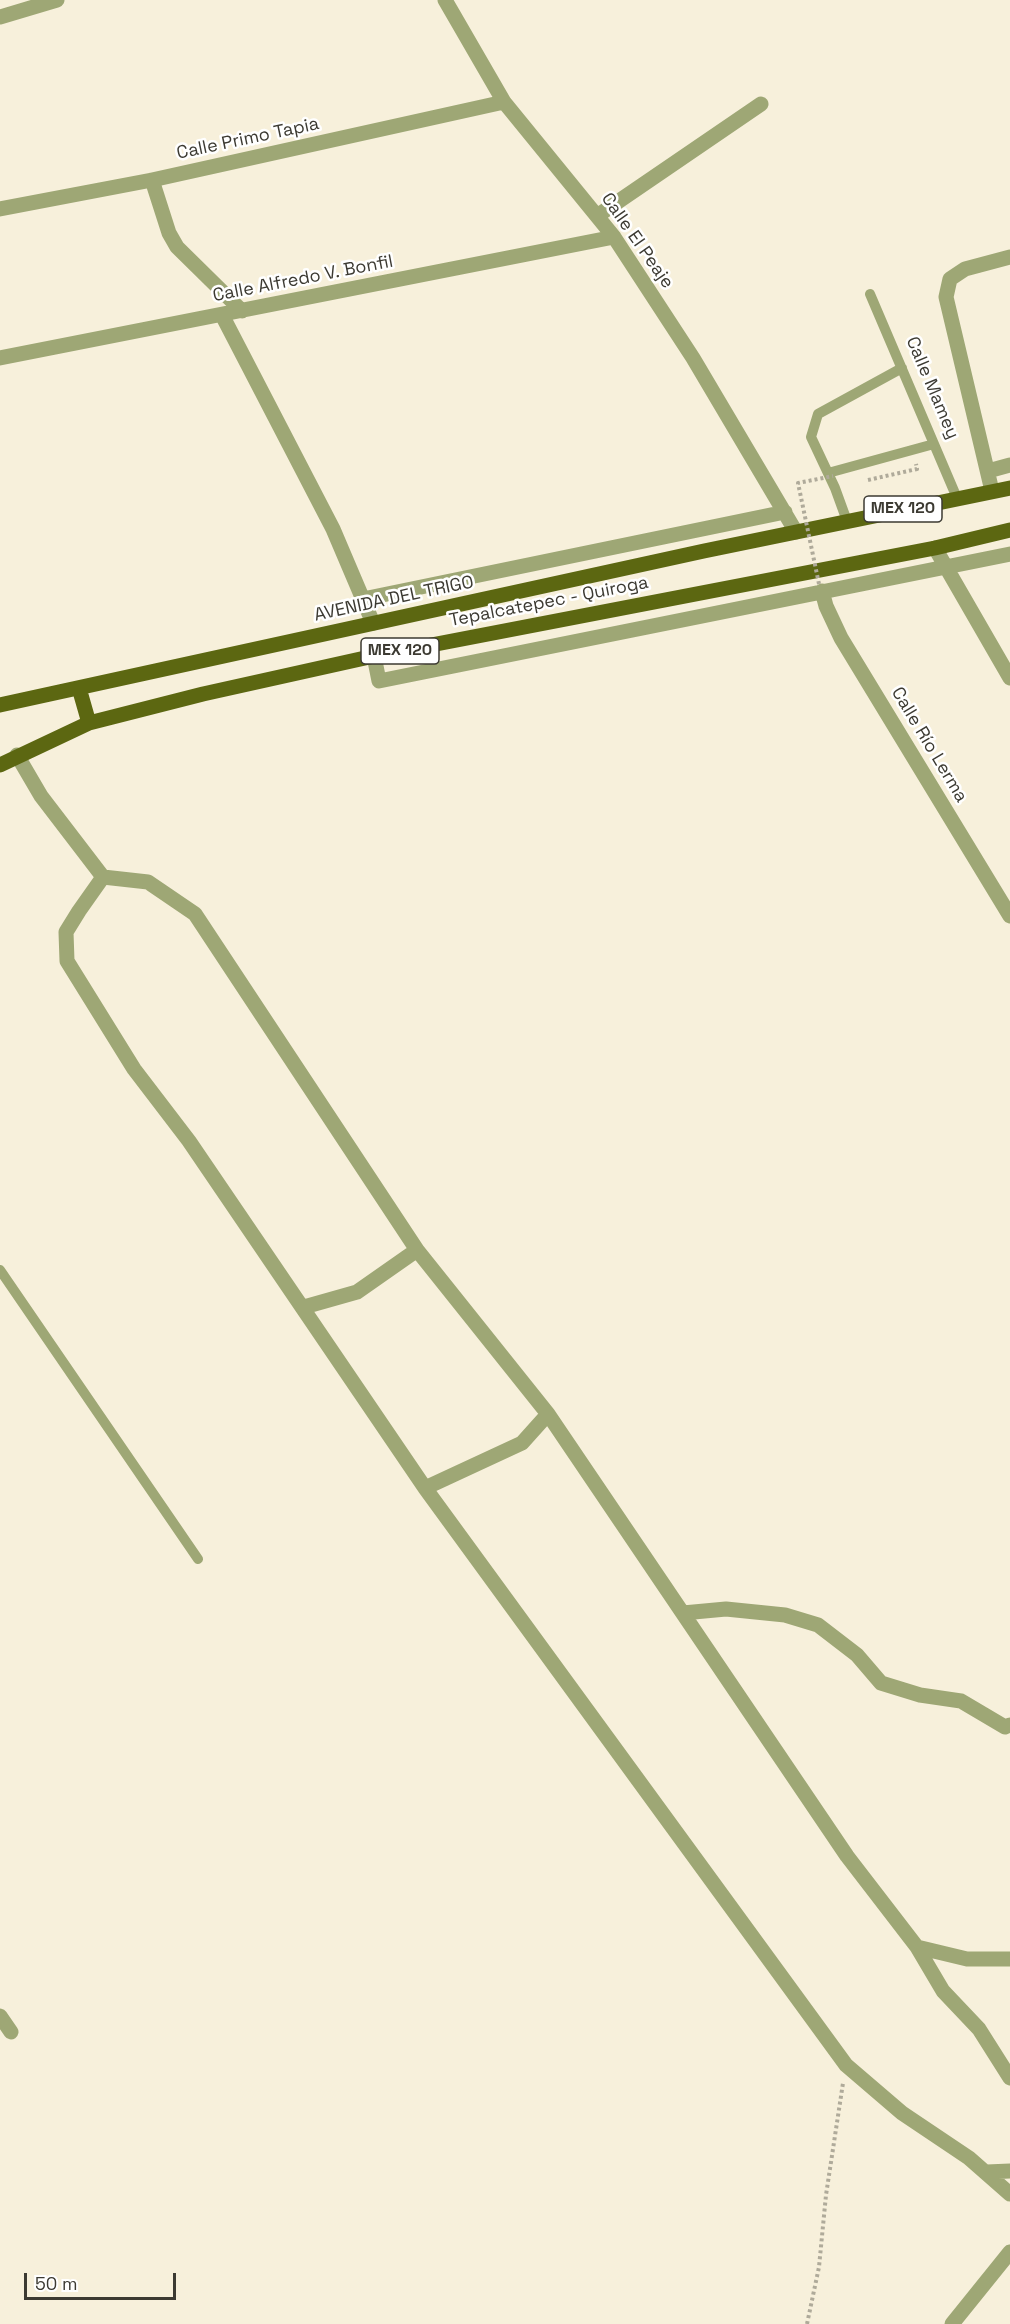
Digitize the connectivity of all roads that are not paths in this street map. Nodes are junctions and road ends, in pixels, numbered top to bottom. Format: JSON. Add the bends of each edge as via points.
{"nodes":[{"id":1,"x":57,"y":0,"type":"edge"},
{"id":2,"x":445,"y":0,"type":"edge"},
{"id":3,"x":0,"y":17,"type":"edge"},
{"id":4,"x":504,"y":102,"type":"junction"},
{"id":5,"x":761,"y":104,"type":"dead end"},
{"id":6,"x":152,"y":180,"type":"junction"},
{"id":7,"x":0,"y":209,"type":"edge"},
{"id":8,"x":597,"y":216,"type":"junction"},
{"id":9,"x":614,"y":237,"type":"junction"},
{"id":10,"x":1010,"y":257,"type":"edge"},
{"id":11,"x":870,"y":294,"type":"dead end"},
{"id":12,"x":242,"y":311,"type":"junction"},
{"id":13,"x":222,"y":315,"type":"junction"},
{"id":14,"x":0,"y":358,"type":"edge"},
{"id":15,"x":902,"y":368,"type":"junction"},
{"id":16,"x":934,"y":444,"type":"junction"},
{"id":17,"x":1010,"y":465,"type":"edge"},
{"id":18,"x":988,"y":471,"type":"junction"},
{"id":19,"x":830,"y":475,"type":"junction"},
{"id":20,"x":1010,"y":488,"type":"edge"},
{"id":21,"x":992,"y":491,"type":"junction"},
{"id":22,"x":957,"y":498,"type":"junction"},
{"id":23,"x":785,"y":512,"type":"junction"},
{"id":24,"x":847,"y":521,"type":"junction"},
{"id":25,"x":1010,"y":530,"type":"edge"},
{"id":26,"x":796,"y":532,"type":"junction"},
{"id":27,"x":935,"y":548,"type":"junction"},
{"id":28,"x":1010,"y":554,"type":"edge"},
{"id":29,"x":945,"y":567,"type":"junction"},
{"id":30,"x":820,"y":588,"type":"junction"},
{"id":31,"x":363,"y":599,"type":"junction"},
{"id":32,"x":373,"y":623,"type":"junction"},
{"id":33,"x":374,"y":656,"type":"junction"},
{"id":34,"x":1009,"y":676,"type":"edge"},
{"id":35,"x":79,"y":688,"type":"junction"},
{"id":36,"x":0,"y":705,"type":"edge"},
{"id":37,"x":88,"y":723,"type":"junction"},
{"id":38,"x":17,"y":755,"type":"junction"},
{"id":39,"x":0,"y":765,"type":"edge"},
{"id":40,"x":103,"y":877,"type":"junction"},
{"id":41,"x":1010,"y":916,"type":"edge"},
{"id":42,"x":417,"y":1250,"type":"junction"},
{"id":43,"x":0,"y":1270,"type":"edge"},
{"id":44,"x":304,"y":1307,"type":"junction"},
{"id":45,"x":548,"y":1414,"type":"junction"},
{"id":46,"x":425,"y":1488,"type":"junction"},
{"id":47,"x":198,"y":1559,"type":"dead end"},
{"id":48,"x":683,"y":1613,"type":"junction"},
{"id":49,"x":1010,"y":1725,"type":"edge"},
{"id":50,"x":917,"y":1947,"type":"junction"},
{"id":51,"x":1010,"y":1959,"type":"edge"},
{"id":52,"x":0,"y":2016,"type":"edge"},
{"id":53,"x":11,"y":2032,"type":"dead end"},
{"id":54,"x":1010,"y":2078,"type":"edge"},
{"id":55,"x":1010,"y":2171,"type":"edge"},
{"id":56,"x":987,"y":2172,"type":"junction"},
{"id":57,"x":1010,"y":2194,"type":"edge"},
{"id":58,"x":1010,"y":2252,"type":"edge"},
{"id":59,"x":952,"y":2324,"type":"edge"}],
"edges":[{"from":1,"to":3,"type":"street"},
{"from":2,"to":4,"type":"street","name":"Calle El Peaje"},
{"from":4,"to":6,"type":"street","name":"Calle Primo Tapia"},
{"from":4,"to":8,"type":"street","name":"Calle El Peaje"},
{"from":5,"to":8,"type":"street"},
{"from":6,"to":7,"type":"street","name":"Calle Primo Tapia"},
{"from":6,"to":12,"type":"street","via":[[177,248]]},
{"from":8,"to":9,"type":"street","name":"Calle El Peaje"},
{"from":9,"to":12,"type":"street","name":"Calle Alfredo V. Bonfil"},
{"from":9,"to":23,"type":"street","name":"Calle El Peaje","via":[[693,358]]},
{"from":10,"to":18,"type":"street","via":[[965,269],[950,279],[946,297]]},
{"from":11,"to":15,"type":"lane","name":"Calle Mamey"},
{"from":12,"to":13,"type":"street","name":"Calle Alfredo V. Bonfil"},
{"from":13,"to":14,"type":"street","name":"Calle Alfredo V. Bonfil"},
{"from":13,"to":31,"type":"street","via":[[333,529]]},
{"from":15,"to":16,"type":"lane","name":"Calle Mamey"},
{"from":15,"to":19,"type":"lane","via":[[818,414],[811,437]]},
{"from":16,"to":19,"type":"lane"},
{"from":16,"to":22,"type":"lane","name":"Calle Mamey"},
{"from":17,"to":18,"type":"street"},
{"from":18,"to":21,"type":"street"},
{"from":19,"to":24,"type":"lane"},
{"from":20,"to":21,"type":"main road","number":"MEX 120"},
{"from":21,"to":22,"type":"main road","number":"MEX 120"},
{"from":22,"to":24,"type":"main road","number":"MEX 120"},
{"from":23,"to":26,"type":"street","name":"Calle El Peaje"},
{"from":23,"to":31,"type":"street"},
{"from":24,"to":26,"type":"main road","number":"MEX 120"},
{"from":25,"to":27,"type":"main road","name":"Tepalcatepec - Quiroga","number":"MEX 120"},
{"from":26,"to":32,"type":"main road","name":"AVENIDA DEL TRIGO","number":"MEX 120"},
{"from":27,"to":29,"type":"street"},
{"from":27,"to":33,"type":"main road","name":"Tepalcatepec - Quiroga","number":"MEX 120"},
{"from":28,"to":29,"type":"street"},
{"from":29,"to":30,"type":"street"},
{"from":29,"to":34,"type":"street"},
{"from":30,"to":33,"type":"street","via":[[379,681]]},
{"from":30,"to":41,"type":"street","name":"Calle Río Lerma","via":[[841,638]]},
{"from":31,"to":32,"type":"street"},
{"from":32,"to":35,"type":"main road","name":"AVENIDA DEL TRIGO","number":"MEX 120"},
{"from":33,"to":37,"type":"main road","name":"Tepalcatepec - Quiroga","number":"MEX 120"},
{"from":35,"to":36,"type":"main road","name":"AVENIDA DEL TRIGO","number":"MEX 120"},
{"from":35,"to":37,"type":"main road"},
{"from":37,"to":38,"type":"main road","name":"Tepalcatepec - Quiroga","number":"MEX 120"},
{"from":38,"to":39,"type":"main road","name":"Tepalcatepec - Quiroga","number":"MEX 120"},
{"from":38,"to":40,"type":"street","via":[[41,796]]},
{"from":40,"to":42,"type":"street","via":[[148,882],[195,914]]},
{"from":40,"to":44,"type":"street","via":[[66,932],[67,961],[134,1069]]},
{"from":42,"to":44,"type":"street","via":[[357,1292]]},
{"from":42,"to":45,"type":"street"},
{"from":43,"to":47,"type":"lane"},
{"from":44,"to":46,"type":"street"},
{"from":45,"to":46,"type":"street","via":[[522,1443]]},
{"from":45,"to":48,"type":"street"},
{"from":46,"to":56,"type":"street","via":[[846,2065],[902,2114]]},
{"from":48,"to":49,"type":"street","via":[[726,1609],[785,1615],[818,1625],[857,1655],[881,1683],[920,1695],[961,1701],[1005,1727]]},
{"from":48,"to":50,"type":"street","via":[[847,1856]]},
{"from":50,"to":51,"type":"street","via":[[968,1959]]},
{"from":50,"to":54,"type":"street","via":[[943,1991],[979,2029]]},
{"from":52,"to":53,"type":"street"},
{"from":55,"to":56,"type":"street"},
{"from":56,"to":57,"type":"street"},
{"from":58,"to":59,"type":"street"}]}
